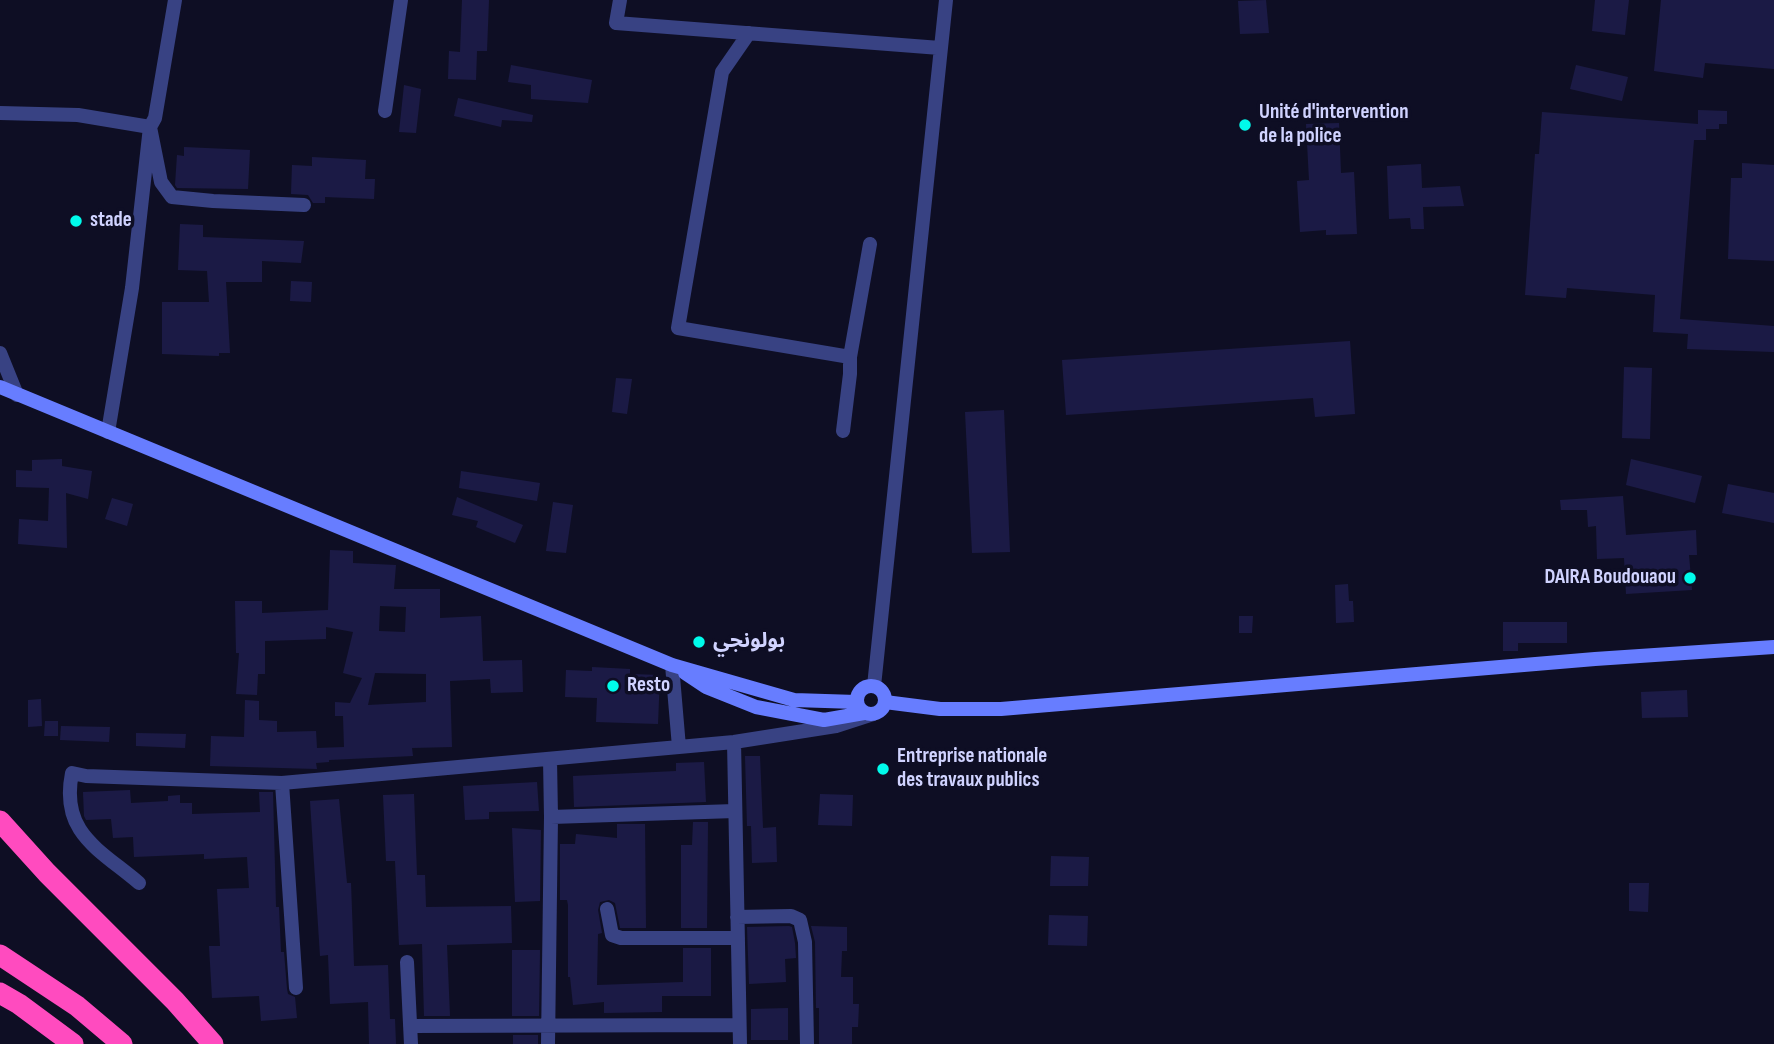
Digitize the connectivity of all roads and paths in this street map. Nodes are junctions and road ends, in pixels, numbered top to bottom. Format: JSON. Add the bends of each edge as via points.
{"nodes":[{"id":1,"x":175,"y":0,"type":"edge"},
{"id":2,"x":401,"y":0,"type":"edge"},
{"id":3,"x":620,"y":0,"type":"edge"},
{"id":4,"x":946,"y":0,"type":"edge"},
{"id":5,"x":749,"y":33,"type":"junction"},
{"id":6,"x":940,"y":48,"type":"junction"},
{"id":7,"x":385,"y":111,"type":"dead end"},
{"id":8,"x":0,"y":113,"type":"edge"},
{"id":9,"x":150,"y":127,"type":"junction"},
{"id":10,"x":304,"y":205,"type":"dead end"},
{"id":11,"x":870,"y":244,"type":"dead end"},
{"id":12,"x":0,"y":353,"type":"edge"},
{"id":13,"x":850,"y":357,"type":"junction"},
{"id":14,"x":0,"y":387,"type":"edge"},
{"id":15,"x":17,"y":395,"type":"junction"},
{"id":16,"x":843,"y":431,"type":"dead end"},
{"id":17,"x":108,"y":432,"type":"junction"},
{"id":18,"x":1774,"y":647,"type":"edge"},
{"id":19,"x":672,"y":665,"type":"junction"},
{"id":20,"x":874,"y":686,"type":"junction"},
{"id":21,"x":885,"y":702,"type":"junction"},
{"id":22,"x":865,"y":710,"type":"junction"},
{"id":23,"x":734,"y":742,"type":"junction"},
{"id":24,"x":679,"y":747,"type":"junction"},
{"id":25,"x":550,"y":759,"type":"junction"},
{"id":26,"x":282,"y":783,"type":"junction"},
{"id":27,"x":735,"y":811,"type":"junction"},
{"id":28,"x":551,"y":817,"type":"junction"},
{"id":29,"x":0,"y":821,"type":"edge"},
{"id":30,"x":139,"y":883,"type":"dead end"},
{"id":31,"x":607,"y":908,"type":"dead end"},
{"id":32,"x":737,"y":917,"type":"junction"},
{"id":33,"x":738,"y":938,"type":"junction"},
{"id":34,"x":0,"y":955,"type":"edge"},
{"id":35,"x":407,"y":962,"type":"dead end"},
{"id":36,"x":296,"y":988,"type":"dead end"},
{"id":37,"x":0,"y":993,"type":"edge"},
{"id":38,"x":548,"y":1024,"type":"junction"},
{"id":39,"x":740,"y":1025,"type":"junction"},
{"id":40,"x":410,"y":1026,"type":"junction"},
{"id":41,"x":73,"y":1044,"type":"edge"},
{"id":42,"x":122,"y":1044,"type":"edge"},
{"id":43,"x":213,"y":1044,"type":"edge"},
{"id":44,"x":411,"y":1044,"type":"edge"},
{"id":45,"x":548,"y":1044,"type":"edge"},
{"id":46,"x":740,"y":1044,"type":"edge"},
{"id":47,"x":807,"y":1044,"type":"edge"}],
"edges":[{"from":1,"to":9,"type":"street"},
{"from":2,"to":7,"type":"street"},
{"from":3,"to":5,"type":"street","via":[[616,23]]},
{"from":4,"to":6,"type":"street"},
{"from":5,"to":6,"type":"street"},
{"from":5,"to":13,"type":"street","via":[[722,72],[678,328]]},
{"from":6,"to":20,"type":"street"},
{"from":8,"to":9,"type":"street","via":[[78,115]]},
{"from":9,"to":10,"type":"street","via":[[161,182],[172,197]]},
{"from":9,"to":17,"type":"street","via":[[132,288]]},
{"from":11,"to":13,"type":"street"},
{"from":12,"to":15,"type":"street"},
{"from":13,"to":16,"type":"street"},
{"from":14,"to":15,"type":"main road"},
{"from":15,"to":17,"type":"main road"},
{"from":17,"to":19,"type":"main road"},
{"from":18,"to":21,"type":"main road","via":[[1001,709],[940,709]]},
{"from":19,"to":22,"type":"main road","via":[[794,700]]},
{"from":19,"to":24,"type":"street"},
{"from":20,"to":21,"type":"main road","via":[[881,690]]},
{"from":20,"to":22,"type":"main road","via":[[859,691]]},
{"from":21,"to":22,"type":"main road","via":[[881,710]]},
{"from":22,"to":23,"type":"street","via":[[836,726]]},
{"from":23,"to":24,"type":"street"},
{"from":23,"to":27,"type":"street"},
{"from":24,"to":25,"type":"street"},
{"from":25,"to":26,"type":"street"},
{"from":25,"to":28,"type":"street"},
{"from":26,"to":30,"type":"street","via":[[72,773],[69,800],[74,823]]},
{"from":26,"to":36,"type":"street"},
{"from":27,"to":28,"type":"street"},
{"from":27,"to":32,"type":"street"},
{"from":28,"to":38,"type":"street"},
{"from":29,"to":43,"type":"highway"},
{"from":31,"to":33,"type":"street","via":[[611,935],[621,938]]},
{"from":32,"to":33,"type":"street"},
{"from":32,"to":47,"type":"street","via":[[792,916],[800,920],[805,942]]},
{"from":33,"to":39,"type":"street"},
{"from":34,"to":42,"type":"highway","via":[[76,1006]]},
{"from":35,"to":40,"type":"street"},
{"from":37,"to":41,"type":"highway"},
{"from":38,"to":39,"type":"street"},
{"from":38,"to":40,"type":"street"},
{"from":38,"to":45,"type":"street"},
{"from":39,"to":46,"type":"street"},
{"from":40,"to":44,"type":"street"}]}
